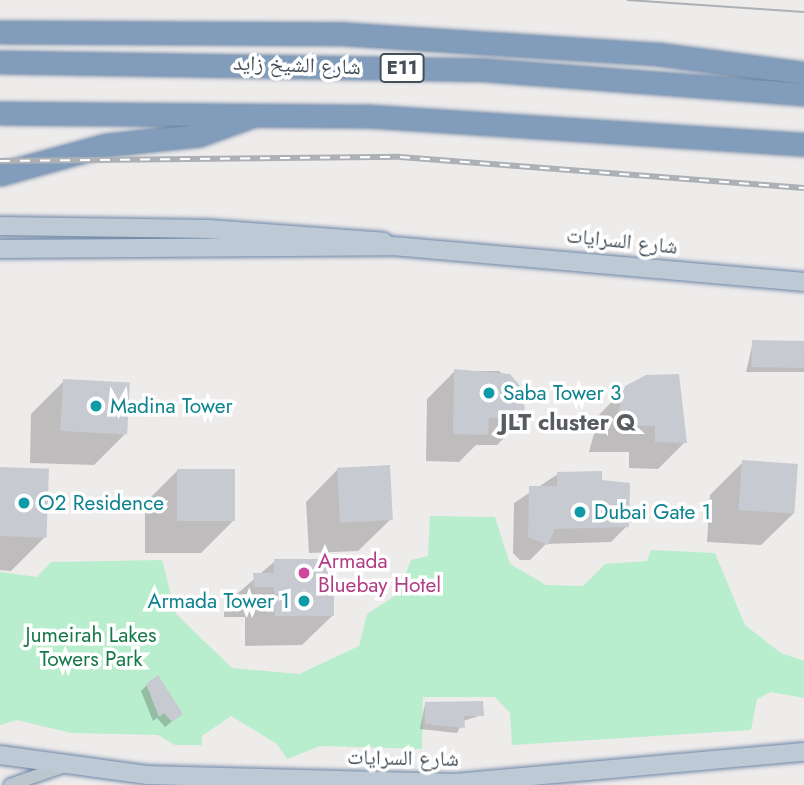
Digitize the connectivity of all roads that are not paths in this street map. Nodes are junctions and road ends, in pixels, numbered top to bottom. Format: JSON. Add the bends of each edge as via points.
{"nodes":[{"id":1,"x":0,"y":32,"type":"edge"},
{"id":2,"x":0,"y":62,"type":"edge"},
{"id":3,"x":804,"y":73,"type":"edge"},
{"id":4,"x":804,"y":94,"type":"edge"},
{"id":5,"x":260,"y":112,"type":"junction"},
{"id":6,"x":0,"y":113,"type":"edge"},
{"id":7,"x":804,"y":144,"type":"edge"},
{"id":8,"x":0,"y":174,"type":"edge"},
{"id":9,"x":0,"y":226,"type":"edge"},
{"id":10,"x":393,"y":246,"type":"junction"},
{"id":11,"x":0,"y":249,"type":"edge"},
{"id":12,"x":804,"y":282,"type":"edge"},
{"id":13,"x":804,"y":752,"type":"edge"},
{"id":14,"x":0,"y":755,"type":"edge"},
{"id":15,"x":65,"y":766,"type":"junction"},
{"id":16,"x":10,"y":785,"type":"edge"}],
"edges":[{"from":1,"to":3,"type":"highway","via":[[346,34],[657,54]]},
{"from":2,"to":4,"type":"highway","name":"شارع الشيخ زايد","number":"E11","via":[[486,70]]},
{"from":5,"to":6,"type":"highway"},
{"from":5,"to":7,"type":"highway"},
{"from":5,"to":8,"type":"highway","via":[[199,135],[106,145]]},
{"from":9,"to":10,"type":"main road","name":"شارع السرايات","via":[[209,229],[370,239]]},
{"from":10,"to":11,"type":"main road","name":"شارع السرايات"},
{"from":10,"to":12,"type":"main road","name":"شارع السرايات"},
{"from":13,"to":15,"type":"main road","name":"شارع السرايات","via":[[455,783],[206,778]]},
{"from":14,"to":15,"type":"main road","name":"شارع السرايات"},
{"from":15,"to":16,"type":"street"}]}
